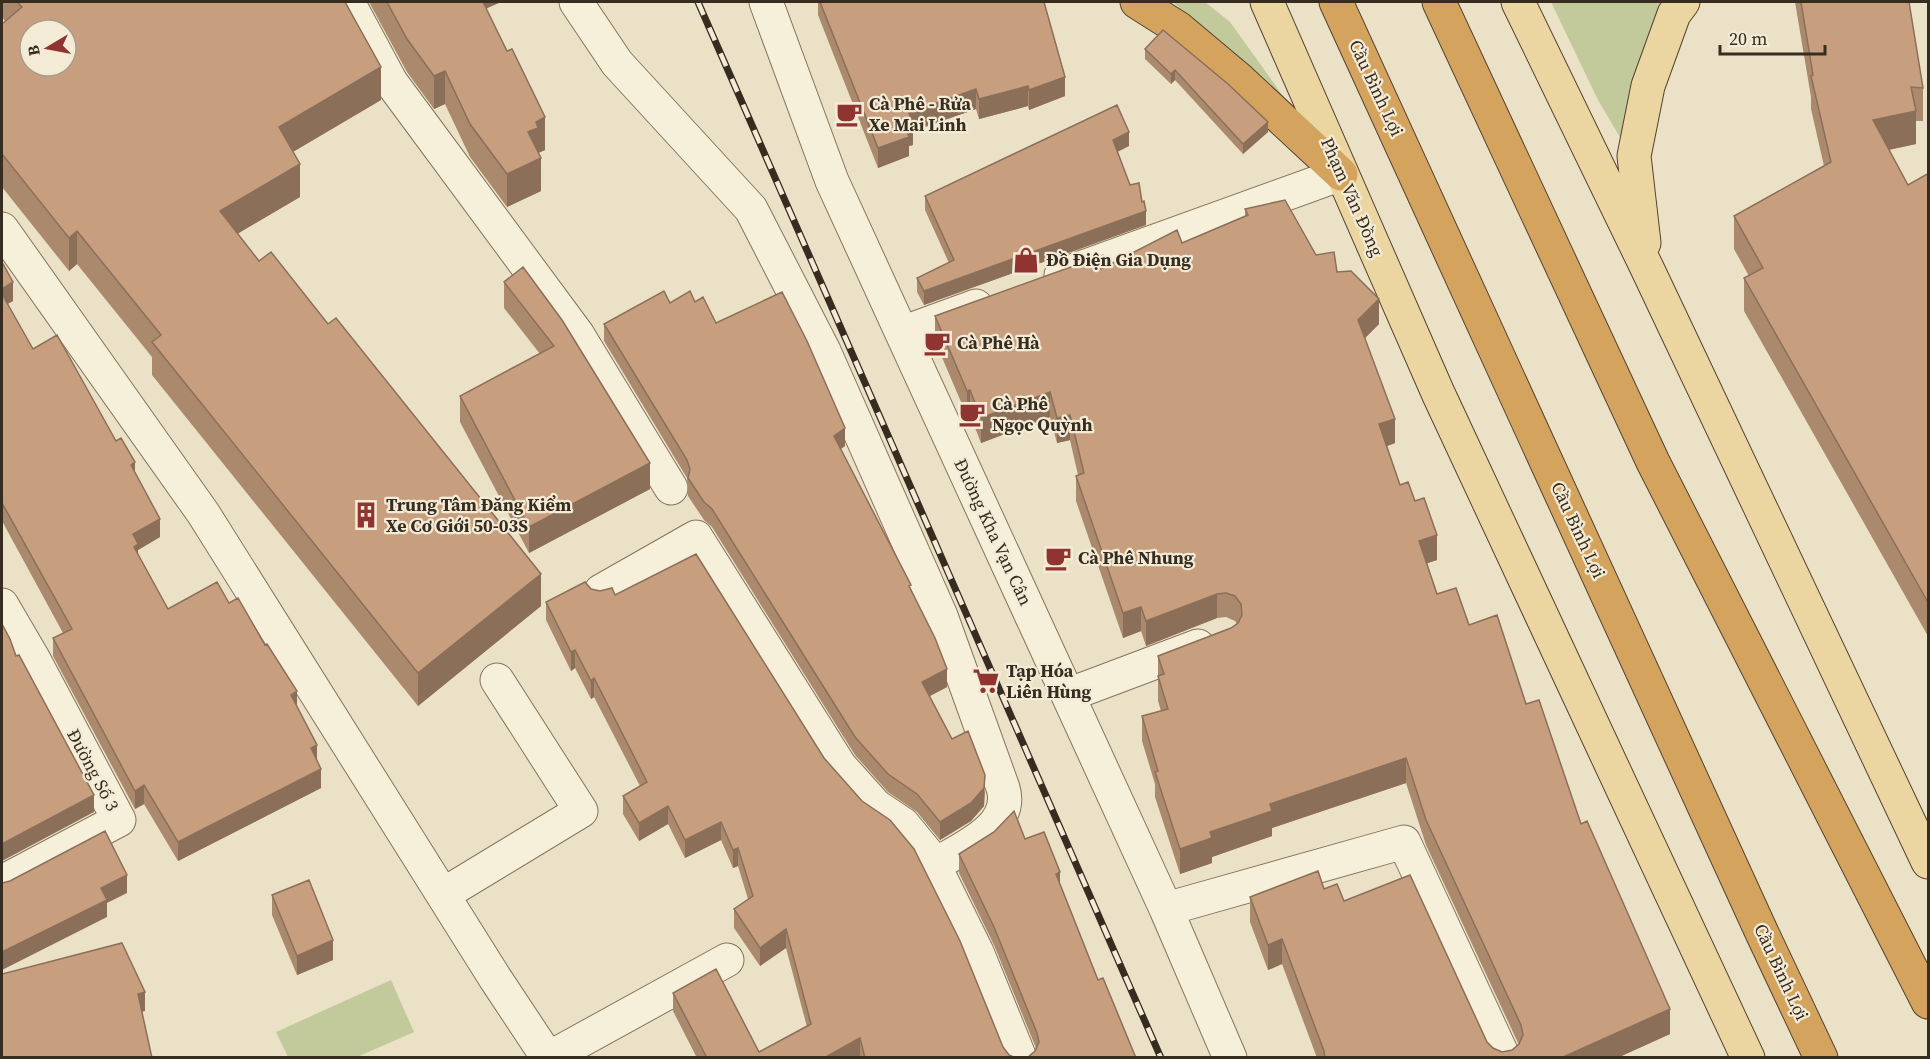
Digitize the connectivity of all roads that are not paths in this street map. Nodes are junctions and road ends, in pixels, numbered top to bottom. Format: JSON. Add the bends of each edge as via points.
{"nodes":[{"id":1,"x":348,"y":2,"type":"edge"},
{"id":2,"x":576,"y":2,"type":"edge"},
{"id":3,"x":766,"y":2,"type":"edge"},
{"id":4,"x":1137,"y":2,"type":"edge"},
{"id":5,"x":1267,"y":2,"type":"edge"},
{"id":6,"x":1336,"y":2,"type":"edge"},
{"id":7,"x":1439,"y":2,"type":"edge"},
{"id":8,"x":1518,"y":2,"type":"edge"},
{"id":9,"x":1683,"y":2,"type":"edge"},
{"id":10,"x":1341,"y":174,"type":"junction"},
{"id":11,"x":2,"y":229,"type":"edge"},
{"id":12,"x":1647,"y":268,"type":"junction"},
{"id":13,"x":1037,"y":284,"type":"edge"},
{"id":14,"x":1003,"y":296,"type":"edge"},
{"id":15,"x":902,"y":333,"type":"junction"},
{"id":16,"x":671,"y":488,"type":"dead end"},
{"id":17,"x":601,"y":591,"type":"edge"},
{"id":18,"x":6,"y":623,"type":"edge"},
{"id":19,"x":1224,"y":636,"type":"edge"},
{"id":20,"x":496,"y":680,"type":"dead end"},
{"id":21,"x":1068,"y":695,"type":"junction"},
{"id":22,"x":1929,"y":862,"type":"edge"},
{"id":23,"x":934,"y":865,"type":"junction"},
{"id":24,"x":2,"y":882,"type":"edge"},
{"id":25,"x":444,"y":894,"type":"junction"},
{"id":26,"x":1166,"y":909,"type":"junction"},
{"id":27,"x":728,"y":960,"type":"dead end"},
{"id":28,"x":1929,"y":1002,"type":"edge"},
{"id":29,"x":548,"y":1058,"type":"edge"},
{"id":30,"x":1020,"y":1058,"type":"edge"},
{"id":31,"x":1230,"y":1058,"type":"edge"},
{"id":32,"x":1504,"y":1058,"type":"edge"},
{"id":33,"x":1748,"y":1058,"type":"edge"},
{"id":34,"x":1821,"y":1058,"type":"edge"}],
"edges":[{"from":1,"to":16,"type":"street","via":[[391,82],[578,335]]},
{"from":2,"to":23,"type":"street","via":[[617,63],[751,209],[824,351],[941,616],[1006,802],[993,827]]},
{"from":3,"to":15,"type":"street","name":"Đường Kha Vạn Cân","via":[[832,182]]},
{"from":4,"to":10,"type":"highway","via":[[1178,28],[1240,80]]},
{"from":5,"to":10,"type":"main road","name":"Phạm Văn Đồng"},
{"from":6,"to":34,"type":"highway","name":"Cầu Bình Lợi"},
{"from":7,"to":28,"type":"highway","via":[[1653,462]]},
{"from":8,"to":12,"type":"main road"},
{"from":9,"to":12,"type":"main road","via":[[1674,14],[1648,86],[1634,156]]},
{"from":10,"to":13,"type":"street"},
{"from":10,"to":33,"type":"main road","name":"Phạm Văn Đồng","via":[[1438,393]]},
{"from":11,"to":25,"type":"street","via":[[203,513]]},
{"from":12,"to":22,"type":"main road"},
{"from":14,"to":15,"type":"street"},
{"from":15,"to":21,"type":"street","name":"Đường Kha Vạn Cân"},
{"from":17,"to":23,"type":"street","via":[[696,537],[840,766],[876,806],[903,824]]},
{"from":18,"to":24,"type":"street","name":"Đường Số 3","via":[[119,820]]},
{"from":19,"to":21,"type":"street"},
{"from":20,"to":25,"type":"street","via":[[581,811]]},
{"from":21,"to":26,"type":"street","name":"Đường Kha Vạn Cân"},
{"from":23,"to":30,"type":"street","via":[[977,952]]},
{"from":25,"to":29,"type":"street"},
{"from":26,"to":31,"type":"street","name":"Đường Kha Vạn Cân"},
{"from":26,"to":32,"type":"street","via":[[1404,842]]},
{"from":27,"to":29,"type":"street"}]}
